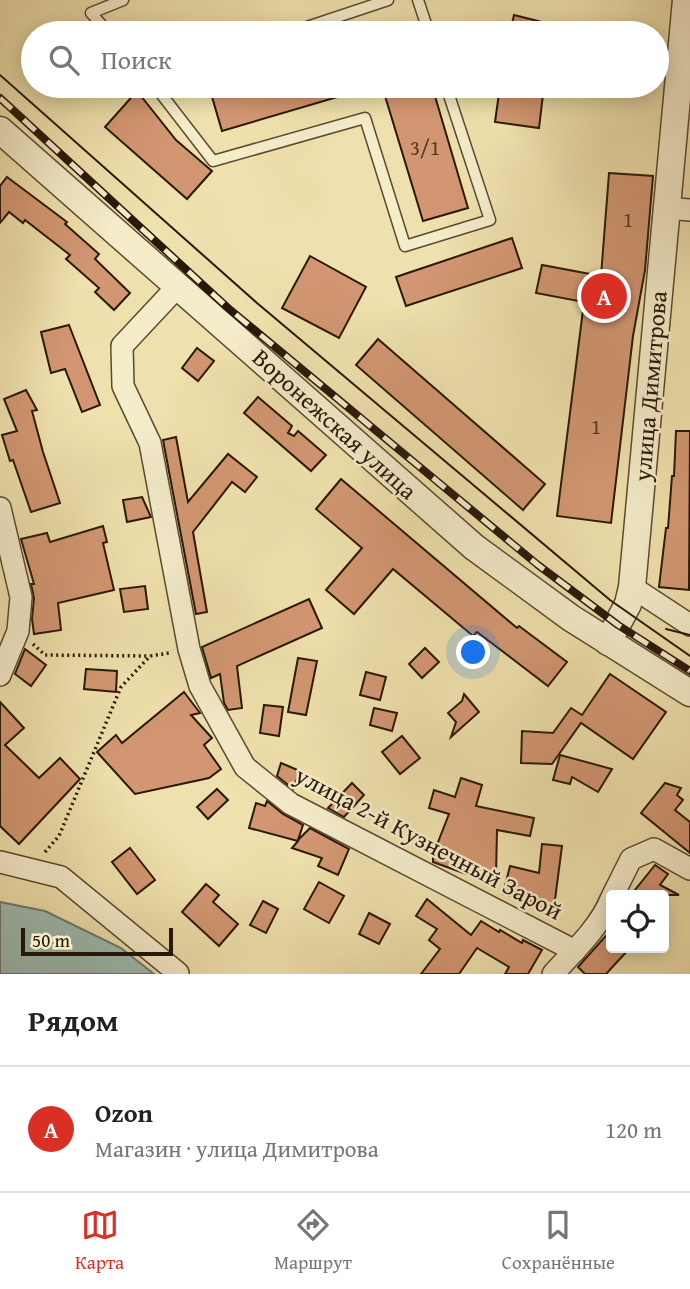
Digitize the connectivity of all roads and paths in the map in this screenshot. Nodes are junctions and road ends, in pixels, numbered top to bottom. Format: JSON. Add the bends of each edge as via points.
{"nodes":[{"id":1,"x":123,"y":0,"type":"edge"},
{"id":2,"x":388,"y":0,"type":"edge"},
{"id":3,"x":418,"y":0,"type":"edge"},
{"id":4,"x":687,"y":12,"type":"edge"},
{"id":5,"x":99,"y":21,"type":"edge"},
{"id":6,"x":325,"y":21,"type":"edge"},
{"id":7,"x":425,"y":21,"type":"edge"},
{"id":8,"x":164,"y":98,"type":"edge"},
{"id":9,"x":450,"y":98,"type":"edge"},
{"id":10,"x":0,"y":130,"type":"edge"},
{"id":11,"x":678,"y":209,"type":"edge"},
{"id":12,"x":178,"y":285,"type":"junction"},
{"id":13,"x":0,"y":508,"type":"edge"},
{"id":14,"x":632,"y":587,"type":"junction"},
{"id":15,"x":690,"y":625,"type":"edge"},
{"id":16,"x":18,"y":631,"type":"junction"},
{"id":17,"x":608,"y":642,"type":"junction"},
{"id":18,"x":189,"y":649,"type":"junction"},
{"id":19,"x":150,"y":656,"type":"junction"},
{"id":20,"x":0,"y":675,"type":"edge"},
{"id":21,"x":690,"y":693,"type":"edge"},
{"id":22,"x":0,"y":862,"type":"edge"},
{"id":23,"x":30,"y":869,"type":"junction"},
{"id":24,"x":690,"y":869,"type":"edge"},
{"id":25,"x":614,"y":890,"type":"edge"},
{"id":26,"x":606,"y":910,"type":"edge"},
{"id":27,"x":575,"y":951,"type":"junction"},
{"id":28,"x":178,"y":973,"type":"edge"},
{"id":29,"x":553,"y":974,"type":"edge"}],
"edges":[{"from":1,"to":5,"type":"lane","via":[[92,13]]},
{"from":2,"to":6,"type":"lane"},
{"from":3,"to":7,"type":"lane"},
{"from":4,"to":11,"type":"street","name":"улица Димитрова"},
{"from":8,"to":9,"type":"lane","via":[[213,162],[365,118],[405,246],[490,220]]},
{"from":10,"to":12,"type":"street","name":"Воронежская улица"},
{"from":11,"to":14,"type":"street","name":"улица Димитрова"},
{"from":12,"to":17,"type":"street","name":"Воронежская улица","via":[[474,547]]},
{"from":12,"to":18,"type":"street","name":"улица 2-й Кузнечный Зарой","via":[[122,346],[123,386],[150,443]]},
{"from":13,"to":16,"type":"street","via":[[21,597]]},
{"from":14,"to":15,"type":"street"},
{"from":14,"to":17,"type":"street","name":"улица Димитрова"},
{"from":16,"to":19,"type":"path","via":[[45,655]]},
{"from":16,"to":20,"type":"street"},
{"from":17,"to":21,"type":"street","name":"Воронежская улица"},
{"from":18,"to":19,"type":"path"},
{"from":18,"to":27,"type":"street","name":"улица 2-й Кузнечный Зарой","via":[[200,686],[245,767],[291,804]]},
{"from":19,"to":23,"type":"path","via":[[121,687],[59,836]]},
{"from":22,"to":23,"type":"street"},
{"from":23,"to":28,"type":"street","via":[[61,877]]},
{"from":24,"to":25,"type":"street","name":"улица 2-й Кузнечный Зарой","via":[[654,849],[631,859]]},
{"from":26,"to":27,"type":"street","name":"улица 2-й Кузнечный Зарой"},
{"from":27,"to":29,"type":"street","name":"улица 2-й Кузнечный Зарой"}]}
